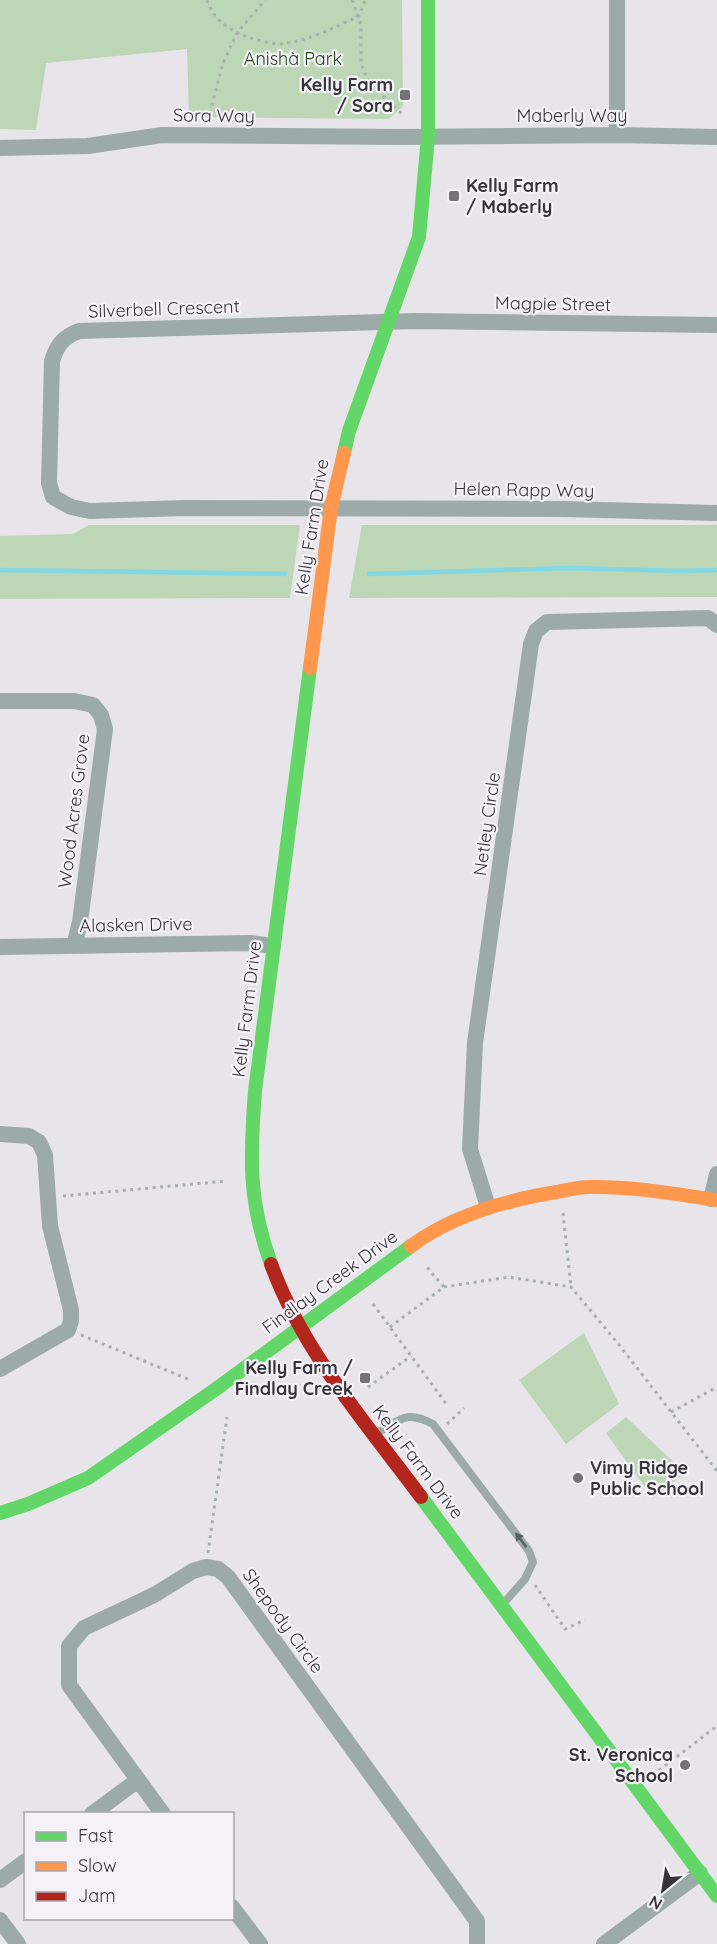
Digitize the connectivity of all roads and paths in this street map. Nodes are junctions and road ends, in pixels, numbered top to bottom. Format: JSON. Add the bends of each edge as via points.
{"nodes":[{"id":1,"x":207,"y":0,"type":"edge"},
{"id":2,"x":265,"y":0,"type":"edge"},
{"id":3,"x":352,"y":0,"type":"edge"},
{"id":4,"x":364,"y":0,"type":"edge"},
{"id":5,"x":428,"y":0,"type":"edge"},
{"id":6,"x":617,"y":0,"type":"edge"},
{"id":7,"x":359,"y":16,"type":"junction"},
{"id":8,"x":237,"y":33,"type":"junction"},
{"id":9,"x":403,"y":115,"type":"dead end"},
{"id":10,"x":208,"y":120,"type":"dead end"},
{"id":11,"x":617,"y":135,"type":"junction"},
{"id":12,"x":428,"y":137,"type":"junction"},
{"id":13,"x":717,"y":137,"type":"edge"},
{"id":14,"x":0,"y":148,"type":"edge"},
{"id":15,"x":388,"y":322,"type":"junction"},
{"id":16,"x":717,"y":325,"type":"edge"},
{"id":17,"x":331,"y":508,"type":"junction"},
{"id":18,"x":717,"y":513,"type":"edge"},
{"id":19,"x":717,"y":625,"type":"edge"},
{"id":20,"x":0,"y":701,"type":"edge"},
{"id":21,"x":74,"y":946,"type":"junction"},
{"id":22,"x":273,"y":946,"type":"junction"},
{"id":23,"x":0,"y":947,"type":"edge"},
{"id":24,"x":0,"y":1134,"type":"edge"},
{"id":25,"x":717,"y":1174,"type":"edge"},
{"id":26,"x":226,"y":1181,"type":"dead end"},
{"id":27,"x":47,"y":1198,"type":"junction"},
{"id":28,"x":714,"y":1200,"type":"edge"},
{"id":29,"x":488,"y":1207,"type":"junction"},
{"id":30,"x":563,"y":1213,"type":"dead end"},
{"id":31,"x":425,"y":1265,"type":"dead end"},
{"id":32,"x":444,"y":1287,"type":"junction"},
{"id":33,"x":572,"y":1287,"type":"junction"},
{"id":34,"x":373,"y":1305,"type":"dead end"},
{"id":35,"x":298,"y":1327,"type":"junction"},
{"id":36,"x":390,"y":1327,"type":"junction"},
{"id":37,"x":68,"y":1330,"type":"junction"},
{"id":38,"x":411,"y":1356,"type":"junction"},
{"id":39,"x":0,"y":1369,"type":"edge"},
{"id":40,"x":190,"y":1380,"type":"dead end"},
{"id":41,"x":368,"y":1387,"type":"dead end"},
{"id":42,"x":717,"y":1387,"type":"edge"},
{"id":43,"x":447,"y":1405,"type":"dead end"},
{"id":44,"x":464,"y":1408,"type":"dead end"},
{"id":45,"x":671,"y":1412,"type":"junction"},
{"id":46,"x":227,"y":1417,"type":"dead end"},
{"id":47,"x":438,"y":1430,"type":"junction"},
{"id":48,"x":375,"y":1435,"type":"junction"},
{"id":49,"x":717,"y":1471,"type":"edge"},
{"id":50,"x":0,"y":1513,"type":"edge"},
{"id":51,"x":206,"y":1567,"type":"junction"},
{"id":52,"x":535,"y":1586,"type":"dead end"},
{"id":53,"x":501,"y":1605,"type":"junction"},
{"id":54,"x":585,"y":1620,"type":"dead end"},
{"id":55,"x":717,"y":1726,"type":"edge"},
{"id":56,"x":653,"y":1775,"type":"dead end"},
{"id":57,"x":138,"y":1780,"type":"junction"},
{"id":58,"x":95,"y":1812,"type":"edge"},
{"id":59,"x":162,"y":1812,"type":"edge"},
{"id":60,"x":24,"y":1862,"type":"edge"},
{"id":61,"x":700,"y":1873,"type":"junction"},
{"id":62,"x":0,"y":1880,"type":"edge"},
{"id":63,"x":717,"y":1896,"type":"edge"},
{"id":64,"x":234,"y":1910,"type":"edge"},
{"id":65,"x":0,"y":1920,"type":"edge"},
{"id":66,"x":18,"y":1944,"type":"edge"},
{"id":67,"x":260,"y":1944,"type":"edge"},
{"id":68,"x":477,"y":1944,"type":"edge"},
{"id":69,"x":604,"y":1944,"type":"edge"}],
"edges":[{"from":1,"to":8,"type":"path","via":[[224,25]]},
{"from":2,"to":8,"type":"path"},
{"from":3,"to":7,"type":"path"},
{"from":4,"to":7,"type":"path"},
{"from":5,"to":12,"type":"street","name":"Kelly Farm Drive"},
{"from":6,"to":11,"type":"street"},
{"from":7,"to":8,"type":"path","via":[[300,40],[278,44]]},
{"from":7,"to":9,"type":"path","via":[[361,63],[368,82]]},
{"from":8,"to":10,"type":"path","via":[[218,77]]},
{"from":11,"to":12,"type":"street","name":"Maberly Way"},
{"from":11,"to":13,"type":"street","name":"Maberly Way"},
{"from":12,"to":14,"type":"street","name":"Sora Way","via":[[162,135],[88,146]]},
{"from":12,"to":15,"type":"street","name":"Kelly Farm Drive","via":[[419,237]]},
{"from":15,"to":16,"type":"street","name":"Magpie Street"},
{"from":15,"to":17,"type":"street","name":"Kelly Farm Drive","via":[[349,431]]},
{"from":15,"to":17,"type":"street","name":"Silverbell Crescent","via":[[79,331],[66,336],[52,361],[49,483],[53,497],[70,507],[90,511]]},
{"from":17,"to":18,"type":"street","name":"Helen Rapp Way"},
{"from":17,"to":22,"type":"street","name":"Kelly Farm Drive"},
{"from":19,"to":29,"type":"street","name":"Netley Circle","via":[[708,618],[547,622],[536,631],[531,644],[475,1043],[470,1149]]},
{"from":20,"to":21,"type":"street","name":"Wood Acres Grove","via":[[74,701],[93,705],[101,715],[105,729]]},
{"from":21,"to":22,"type":"street","name":"Alasken Drive"},
{"from":21,"to":23,"type":"street","name":"Alasken Drive"},
{"from":22,"to":35,"type":"street","name":"Kelly Farm Drive","via":[[255,1091],[251,1180],[263,1239]]},
{"from":24,"to":27,"type":"street","via":[[30,1136],[39,1142],[45,1155]]},
{"from":25,"to":28,"type":"street"},
{"from":26,"to":27,"type":"path"},
{"from":27,"to":37,"type":"street","via":[[71,1310]]},
{"from":28,"to":29,"type":"street","name":"Findlay Creek Drive","via":[[587,1187]]},
{"from":29,"to":35,"type":"street","name":"Findlay Creek Drive","via":[[426,1234]]},
{"from":30,"to":33,"type":"path"},
{"from":31,"to":32,"type":"path"},
{"from":32,"to":33,"type":"path","via":[[509,1277]]},
{"from":32,"to":36,"type":"path"},
{"from":33,"to":45,"type":"path"},
{"from":34,"to":36,"type":"path"},
{"from":35,"to":48,"type":"street","name":"Kelly Farm Drive"},
{"from":35,"to":50,"type":"street","name":"Findlay Creek Drive","via":[[88,1478]]},
{"from":36,"to":38,"type":"path"},
{"from":37,"to":39,"type":"street"},
{"from":37,"to":40,"type":"path"},
{"from":38,"to":41,"type":"path"},
{"from":38,"to":43,"type":"path"},
{"from":42,"to":45,"type":"path"},
{"from":44,"to":47,"type":"path"},
{"from":45,"to":49,"type":"path"},
{"from":46,"to":51,"type":"path"},
{"from":47,"to":48,"type":"lane","via":[[417,1416],[404,1418]]},
{"from":53,"to":47,"type":"lane","one_way":true,"via":[[525,1579],[533,1562],[529,1551]]},
{"from":48,"to":53,"type":"street","name":"Kelly Farm Drive"},
{"from":51,"to":57,"type":"street","via":[[84,1628],[69,1646],[69,1685]]},
{"from":51,"to":68,"type":"street","name":"Shepody Circle","via":[[218,1569],[228,1577],[471,1911],[477,1921]]},
{"from":52,"to":54,"type":"path","via":[[565,1629]]},
{"from":53,"to":61,"type":"street","name":"Kelly Farm Drive"},
{"from":55,"to":56,"type":"path"},
{"from":57,"to":58,"type":"street"},
{"from":57,"to":59,"type":"street"},
{"from":60,"to":62,"type":"street"},
{"from":61,"to":63,"type":"street","name":"Kelly Farm Drive"},
{"from":61,"to":69,"type":"street"},
{"from":64,"to":67,"type":"street"},
{"from":65,"to":66,"type":"street"}]}
